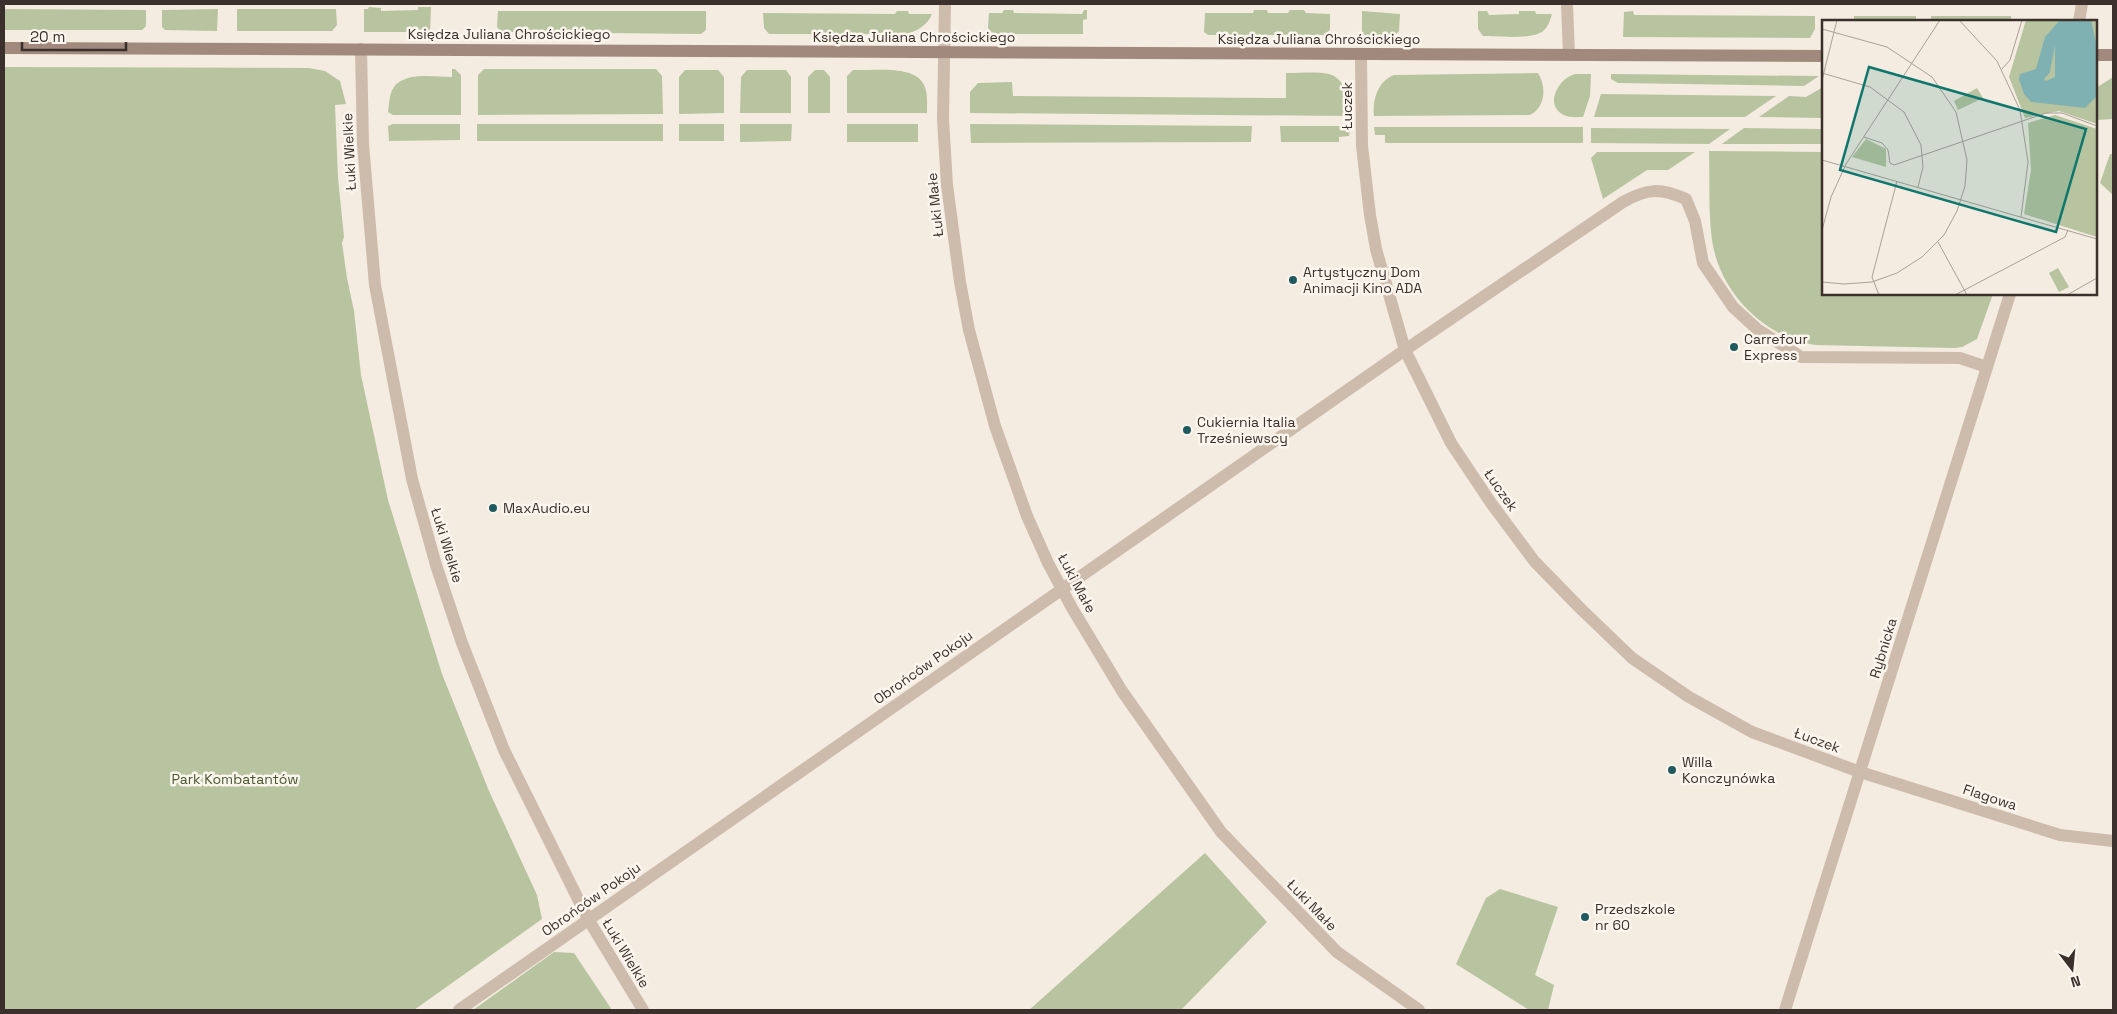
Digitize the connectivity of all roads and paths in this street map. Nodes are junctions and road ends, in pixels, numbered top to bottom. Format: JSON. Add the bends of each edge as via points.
{"nodes":[{"id":1,"x":945,"y":4,"type":"edge"},
{"id":2,"x":1567,"y":4,"type":"edge"},
{"id":3,"x":2082,"y":4,"type":"edge"},
{"id":4,"x":2079,"y":20,"type":"edge"},
{"id":5,"x":4,"y":48,"type":"edge"},
{"id":6,"x":361,"y":49,"type":"junction"},
{"id":7,"x":943,"y":52,"type":"junction"},
{"id":8,"x":1361,"y":55,"type":"junction"},
{"id":9,"x":1569,"y":55,"type":"junction"},
{"id":10,"x":2097,"y":55,"type":"edge"},
{"id":11,"x":2113,"y":55,"type":"edge"},
{"id":12,"x":1822,"y":56,"type":"edge"},
{"id":13,"x":2010,"y":295,"type":"edge"},
{"id":14,"x":1405,"y":350,"type":"junction"},
{"id":15,"x":1987,"y":367,"type":"junction"},
{"id":16,"x":1062,"y":589,"type":"junction"},
{"id":17,"x":1860,"y":772,"type":"junction"},
{"id":18,"x":2113,"y":841,"type":"edge"},
{"id":19,"x":588,"y":919,"type":"junction"},
{"id":20,"x":459,"y":1010,"type":"edge"},
{"id":21,"x":643,"y":1010,"type":"edge"},
{"id":22,"x":1419,"y":1010,"type":"edge"},
{"id":23,"x":1785,"y":1010,"type":"edge"}],
"edges":[{"from":1,"to":7,"type":"street","name":"Łuki Małe"},
{"from":2,"to":9,"type":"street"},
{"from":3,"to":4,"type":"street"},
{"from":5,"to":6,"type":"street","name":"Księdza Juliana Chrościckiego"},
{"from":6,"to":7,"type":"street","name":"Księdza Juliana Chrościckiego"},
{"from":6,"to":19,"type":"street","name":"Łuki Wielkie","via":[[363,144],[374,286],[412,479],[436,566],[486,707]]},
{"from":7,"to":8,"type":"street","name":"Księdza Juliana Chrościckiego"},
{"from":7,"to":16,"type":"street","name":"Łuki Małe","via":[[942,103],[947,185],[952,235],[969,330],[1010,470],[1027,516]]},
{"from":8,"to":9,"type":"street","name":"Księdza Juliana Chrościckiego"},
{"from":8,"to":14,"type":"street","name":"Łuczek","via":[[1362,146],[1370,215],[1376,249]]},
{"from":9,"to":12,"type":"street","name":"Księdza Juliana Chrościckiego"},
{"from":10,"to":11,"type":"street"},
{"from":13,"to":15,"type":"street","name":"Rybnicka"},
{"from":14,"to":15,"type":"street","name":"Obrońców Pokoju","via":[[1623,202],[1639,193],[1666,191],[1686,199],[1695,221],[1703,263],[1733,308],[1757,329],[1802,357],[1960,358]]},
{"from":14,"to":16,"type":"street","name":"Obrońców Pokoju"},
{"from":14,"to":17,"type":"street","name":"Łuczek","via":[[1451,443],[1491,503],[1536,562],[1632,658],[1689,697],[1752,732]]},
{"from":15,"to":17,"type":"street","name":"Rybnicka"},
{"from":16,"to":19,"type":"street","name":"Obrońców Pokoju"},
{"from":16,"to":22,"type":"street","name":"Łuki Małe","via":[[1122,691],[1221,832],[1337,952]]},
{"from":17,"to":18,"type":"street","name":"Flagowa","via":[[2060,836]]},
{"from":17,"to":23,"type":"street","name":"Rybnicka"},
{"from":19,"to":20,"type":"street","name":"Obrońców Pokoju"},
{"from":19,"to":21,"type":"street","name":"Łuki Wielkie"}]}
